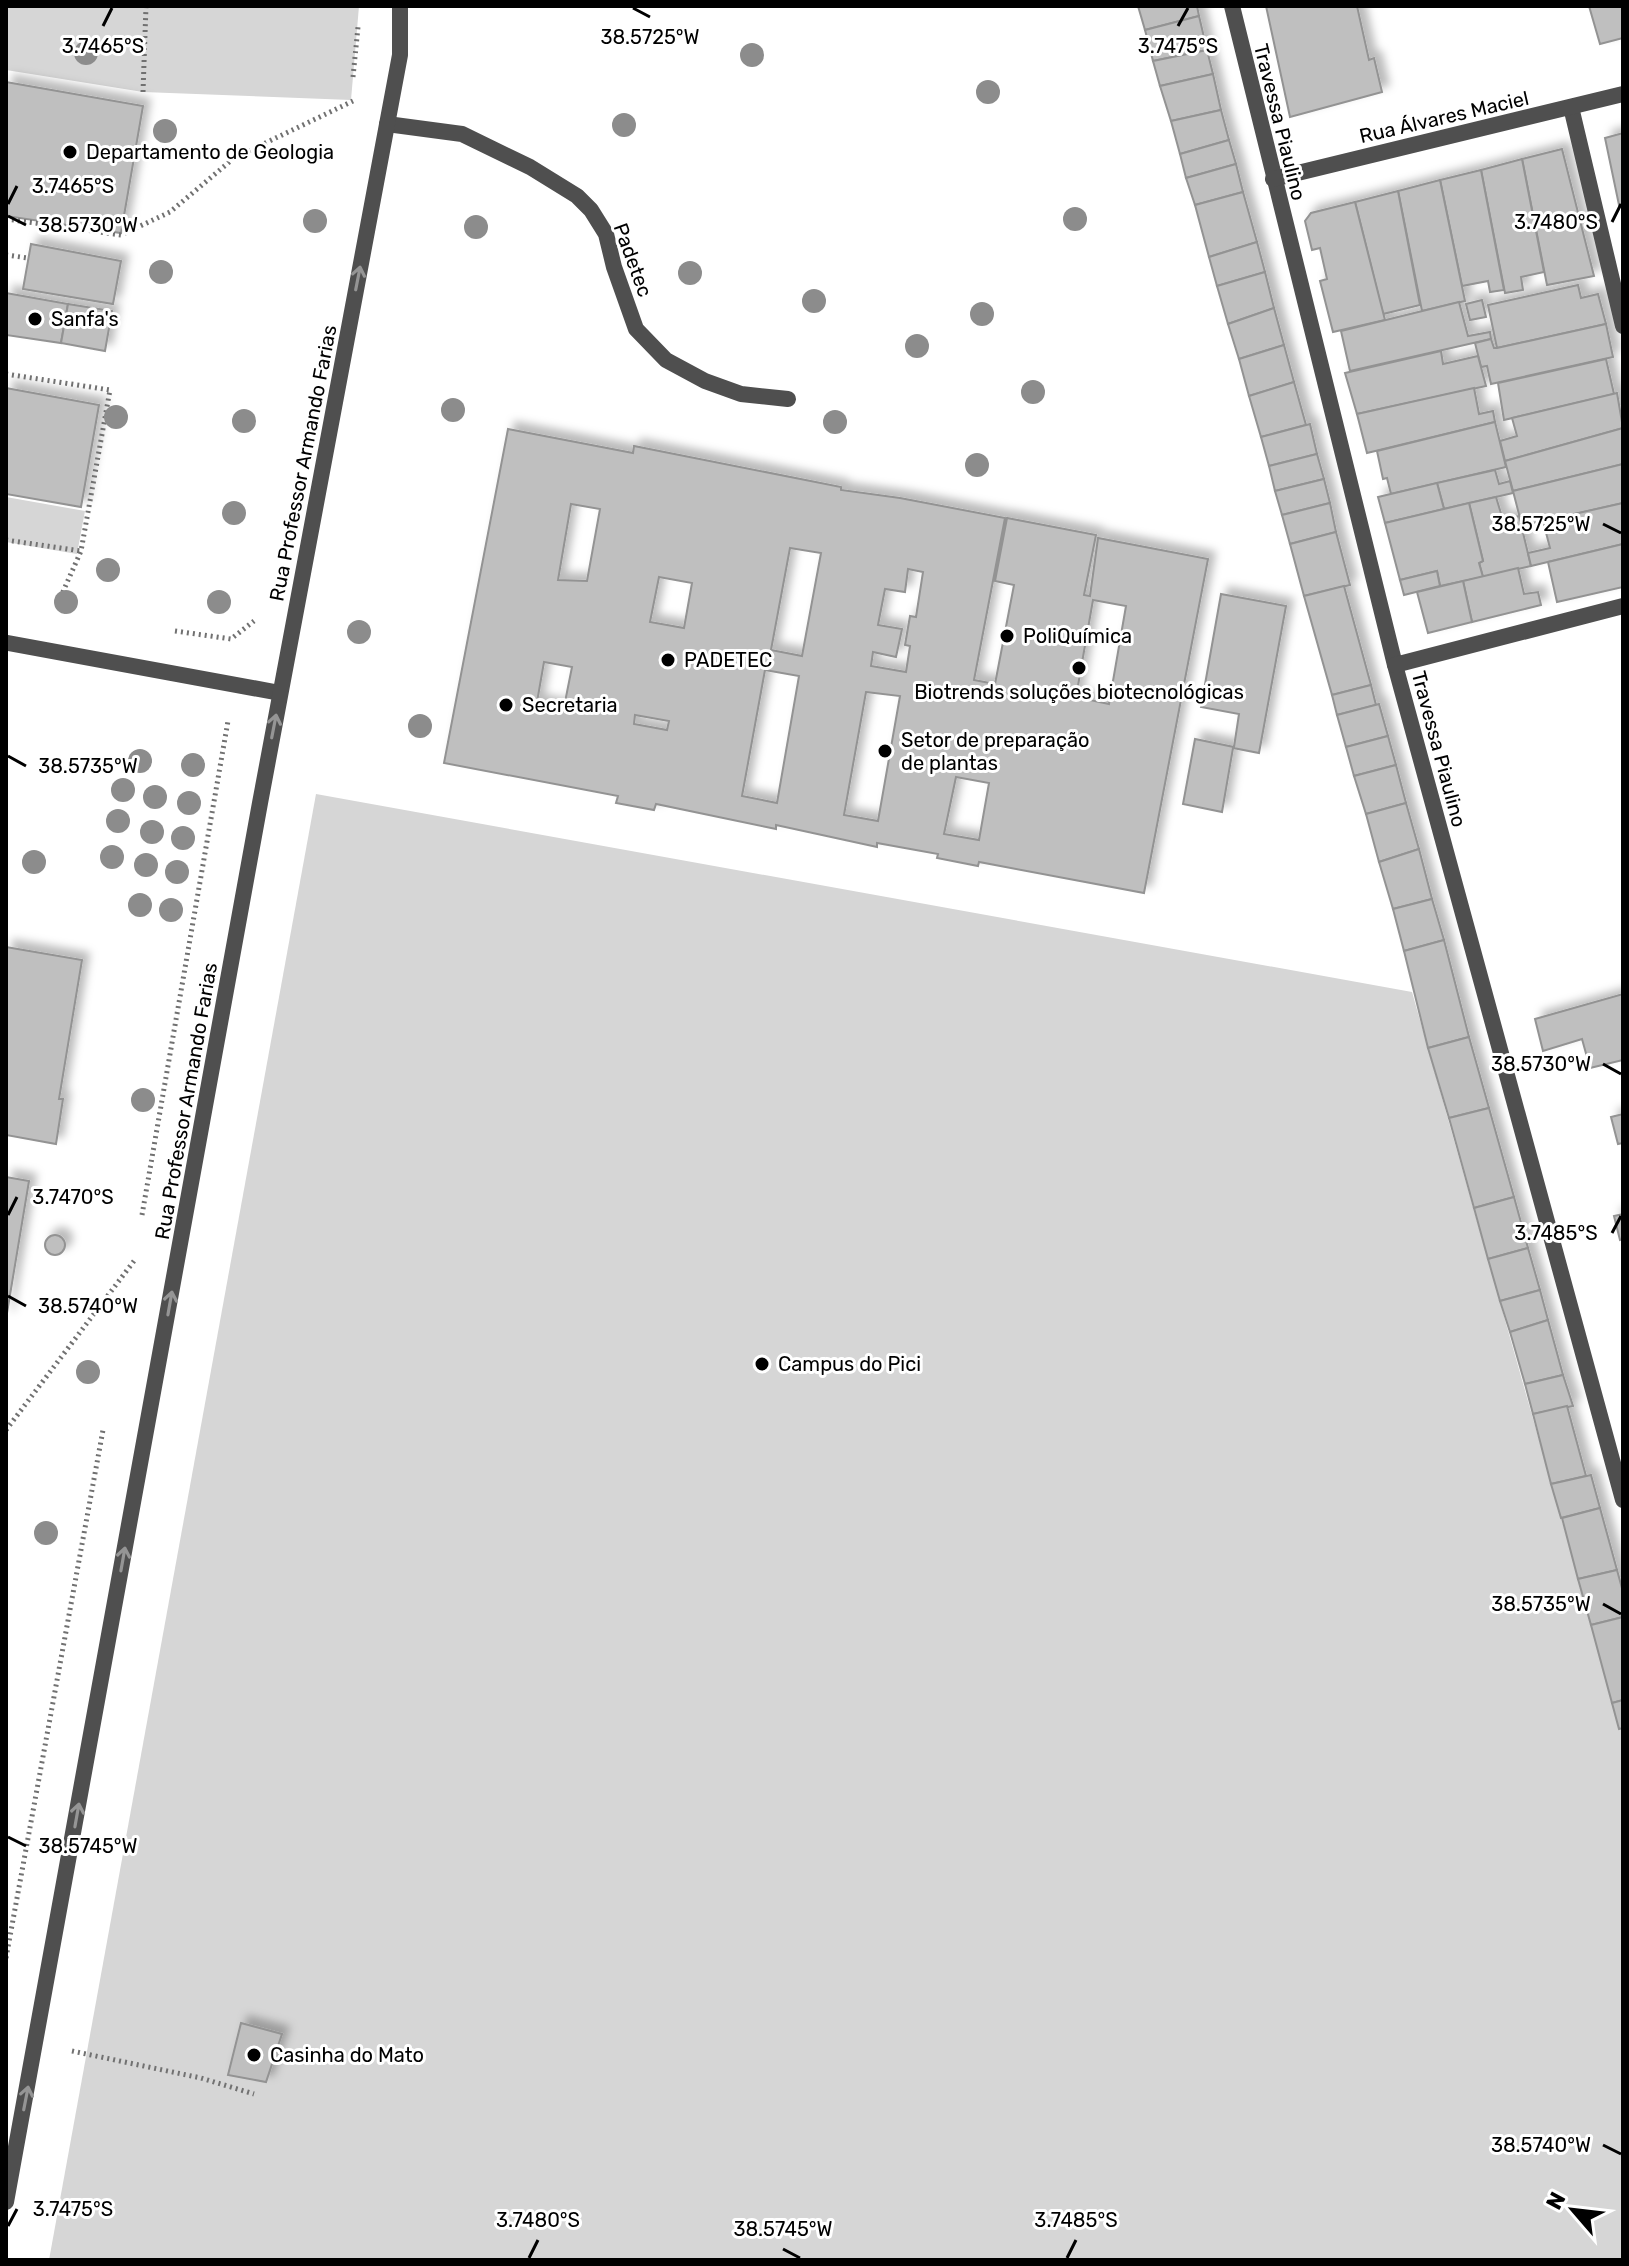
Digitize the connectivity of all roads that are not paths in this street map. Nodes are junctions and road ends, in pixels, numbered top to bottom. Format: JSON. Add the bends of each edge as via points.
{"nodes":[{"id":1,"x":400,"y":6,"type":"edge"},
{"id":2,"x":1232,"y":6,"type":"edge"},
{"id":3,"x":1623,"y":94,"type":"edge"},
{"id":4,"x":1571,"y":107,"type":"junction"},
{"id":5,"x":387,"y":124,"type":"junction"},
{"id":6,"x":1273,"y":179,"type":"junction"},
{"id":7,"x":1623,"y":326,"type":"edge"},
{"id":8,"x":788,"y":399,"type":"dead end"},
{"id":9,"x":1623,"y":606,"type":"edge"},
{"id":10,"x":8,"y":643,"type":"dead end"},
{"id":11,"x":1395,"y":665,"type":"junction"},
{"id":12,"x":280,"y":693,"type":"junction"},
{"id":13,"x":1623,"y":1500,"type":"edge"},
{"id":14,"x":6,"y":2202,"type":"edge"}],
"edges":[{"from":1,"to":5,"type":"street","name":"Rua Professor Armando Farias","via":[[400,55]]},
{"from":2,"to":6,"type":"street","name":"Travessa Piaulino"},
{"from":3,"to":4,"type":"street","name":"Rua Álvares Maciel"},
{"from":4,"to":6,"type":"street","name":"Rua Álvares Maciel"},
{"from":4,"to":7,"type":"street"},
{"from":5,"to":8,"type":"street","name":"Padetec","via":[[462,134],[577,196],[606,234],[636,329],[666,360],[741,394]]},
{"from":12,"to":5,"type":"street","name":"Rua Professor Armando Farias","one_way":true},
{"from":6,"to":11,"type":"street","name":"Travessa Piaulino"},
{"from":9,"to":11,"type":"street"},
{"from":10,"to":12,"type":"street"},
{"from":11,"to":13,"type":"street","name":"Travessa Piaulino"},
{"from":14,"to":12,"type":"street","name":"Rua Professor Armando Farias","one_way":true}]}
